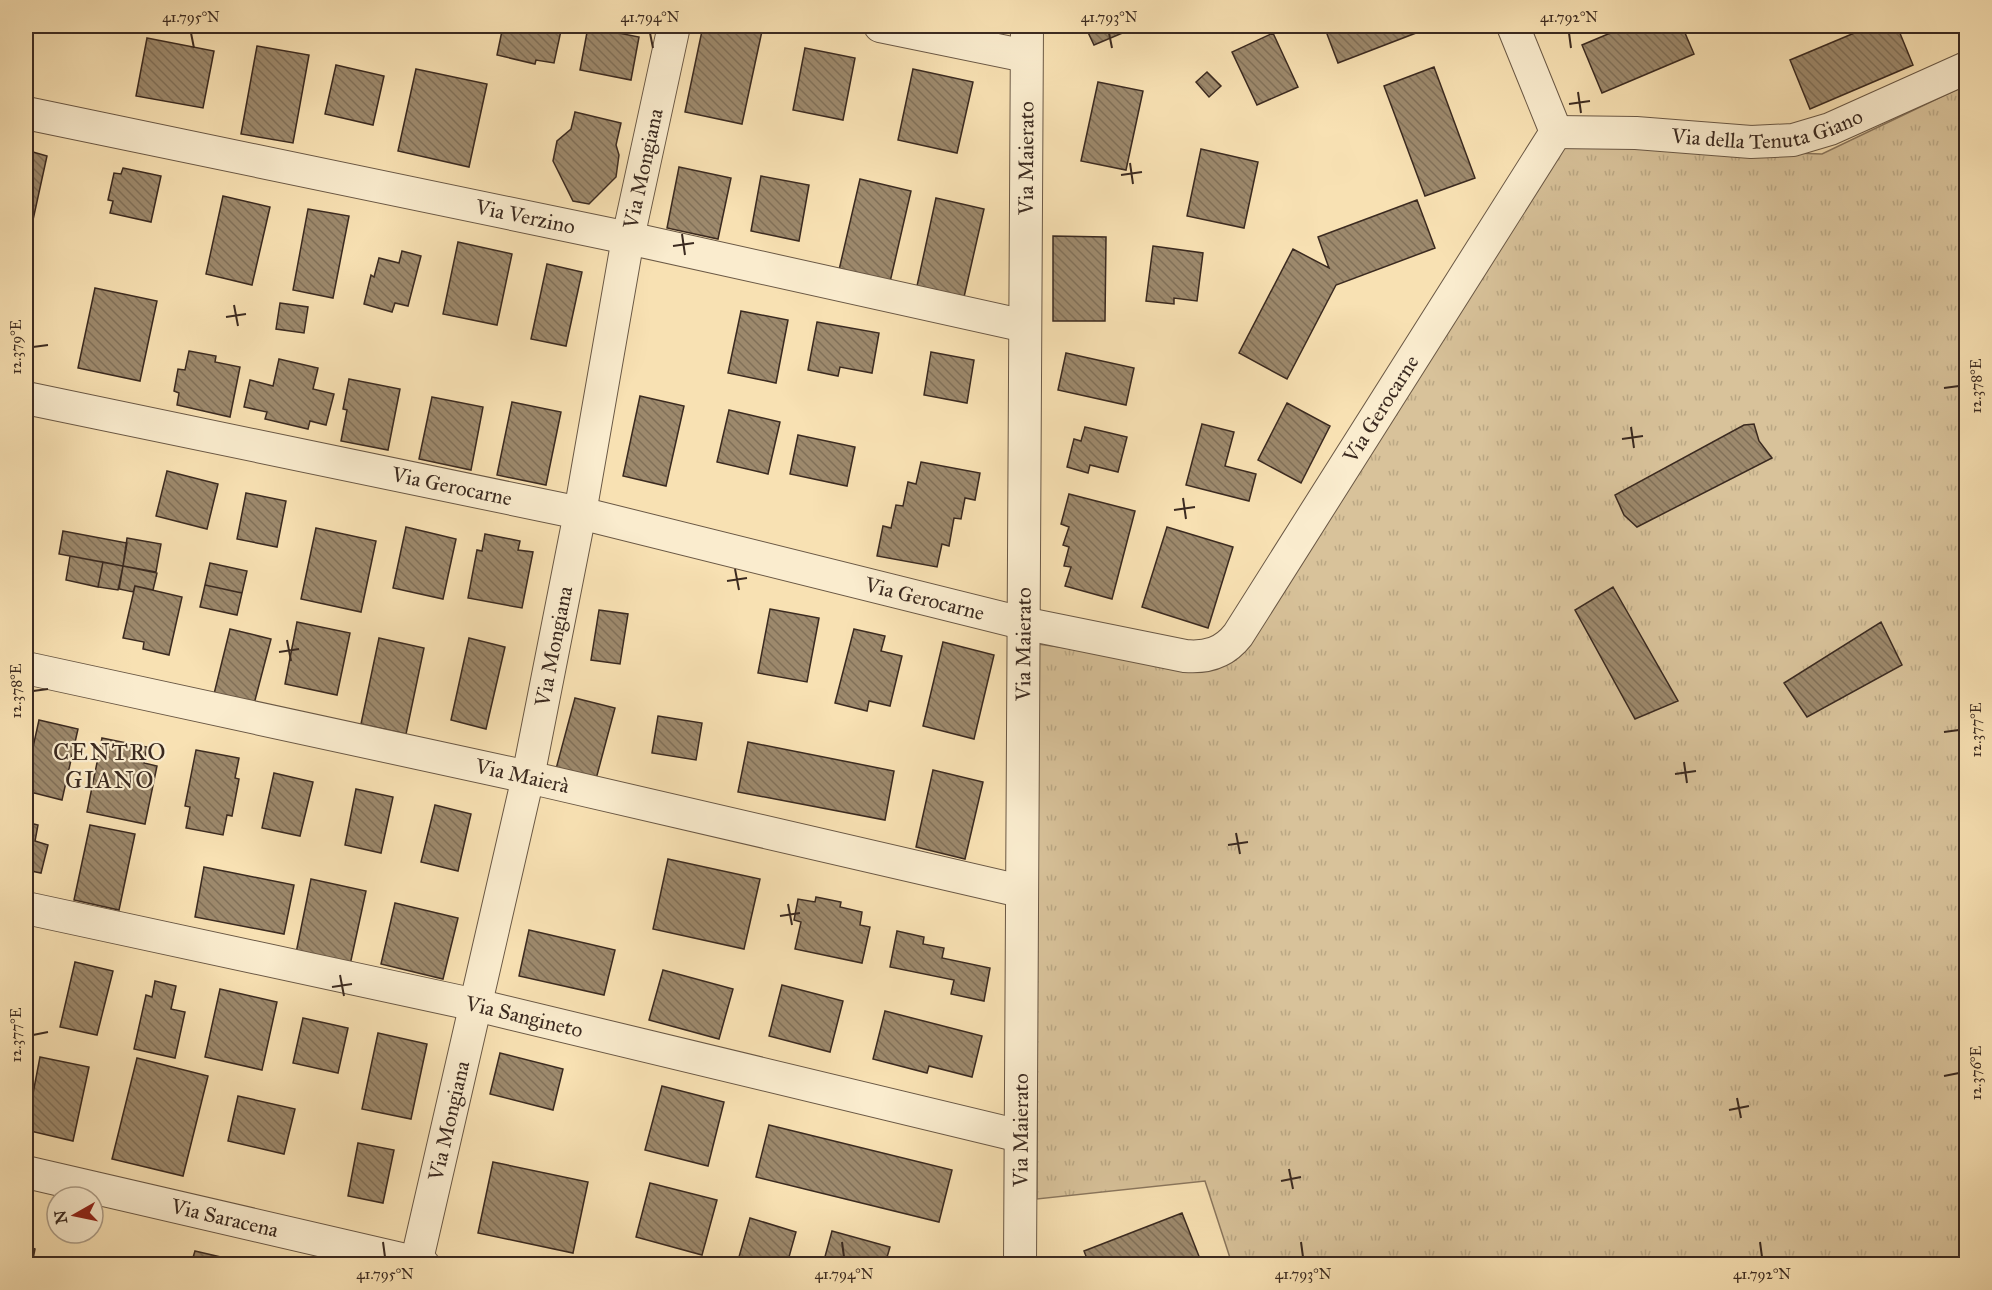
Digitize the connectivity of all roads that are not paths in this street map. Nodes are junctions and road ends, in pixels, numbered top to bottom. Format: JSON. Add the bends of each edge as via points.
{"nodes":[{"id":1,"x":674,"y":26,"type":"edge"},
{"id":2,"x":880,"y":26,"type":"edge"},
{"id":3,"x":1027,"y":26,"type":"edge"},
{"id":4,"x":1513,"y":26,"type":"edge"},
{"id":5,"x":1026,"y":56,"type":"junction"},
{"id":6,"x":1966,"y":68,"type":"edge"},
{"id":7,"x":26,"y":113,"type":"edge"},
{"id":8,"x":1556,"y":132,"type":"junction"},
{"id":9,"x":628,"y":238,"type":"junction"},
{"id":10,"x":1025,"y":326,"type":"junction"},
{"id":11,"x":26,"y":399,"type":"edge"},
{"id":12,"x":580,"y":513,"type":"junction"},
{"id":13,"x":1022,"y":623,"type":"junction"},
{"id":14,"x":26,"y":668,"type":"edge"},
{"id":15,"x":528,"y":777,"type":"junction"},
{"id":16,"x":1020,"y":891,"type":"junction"},
{"id":17,"x":26,"y":908,"type":"edge"},
{"id":18,"x":476,"y":1005,"type":"junction"},
{"id":19,"x":1020,"y":1136,"type":"junction"},
{"id":20,"x":26,"y":1172,"type":"edge"},
{"id":21,"x":418,"y":1264,"type":"edge"},
{"id":22,"x":1020,"y":1264,"type":"edge"}],
"edges":[{"from":1,"to":9,"type":"street","name":"Via Mongiana"},
{"from":2,"to":5,"type":"street"},
{"from":3,"to":5,"type":"street","name":"Via Maierato"},
{"from":4,"to":8,"type":"street"},
{"from":5,"to":10,"type":"street","name":"Via Maierato"},
{"from":6,"to":8,"type":"street","name":"Via della Tenuta Giano","via":[[1830,129],[1793,140],[1760,142]]},
{"from":7,"to":9,"type":"street","name":"Via Verzino"},
{"from":8,"to":13,"type":"street","name":"Via Gerocarne","via":[[1233,641],[1217,653],[1196,657]]},
{"from":9,"to":10,"type":"street","name":"Via Verzino"},
{"from":9,"to":12,"type":"street","name":"Via Mongiana"},
{"from":10,"to":13,"type":"street","name":"Via Maierato"},
{"from":11,"to":12,"type":"street","name":"Via Gerocarne"},
{"from":12,"to":13,"type":"street","name":"Via Gerocarne"},
{"from":12,"to":15,"type":"street","name":"Via Mongiana"},
{"from":13,"to":16,"type":"street","name":"Via Maierato"},
{"from":14,"to":15,"type":"street","name":"Via Maierà"},
{"from":15,"to":16,"type":"street","name":"Via Maierà"},
{"from":15,"to":18,"type":"street","name":"Via Mongiana"},
{"from":16,"to":19,"type":"street","name":"Via Maierato"},
{"from":17,"to":18,"type":"street","name":"Via Sangineto"},
{"from":18,"to":19,"type":"street","name":"Via Sangineto"},
{"from":18,"to":21,"type":"street","name":"Via Mongiana"},
{"from":19,"to":22,"type":"street","name":"Via Maierato"},
{"from":20,"to":21,"type":"street","name":"Via Saracena"}]}
